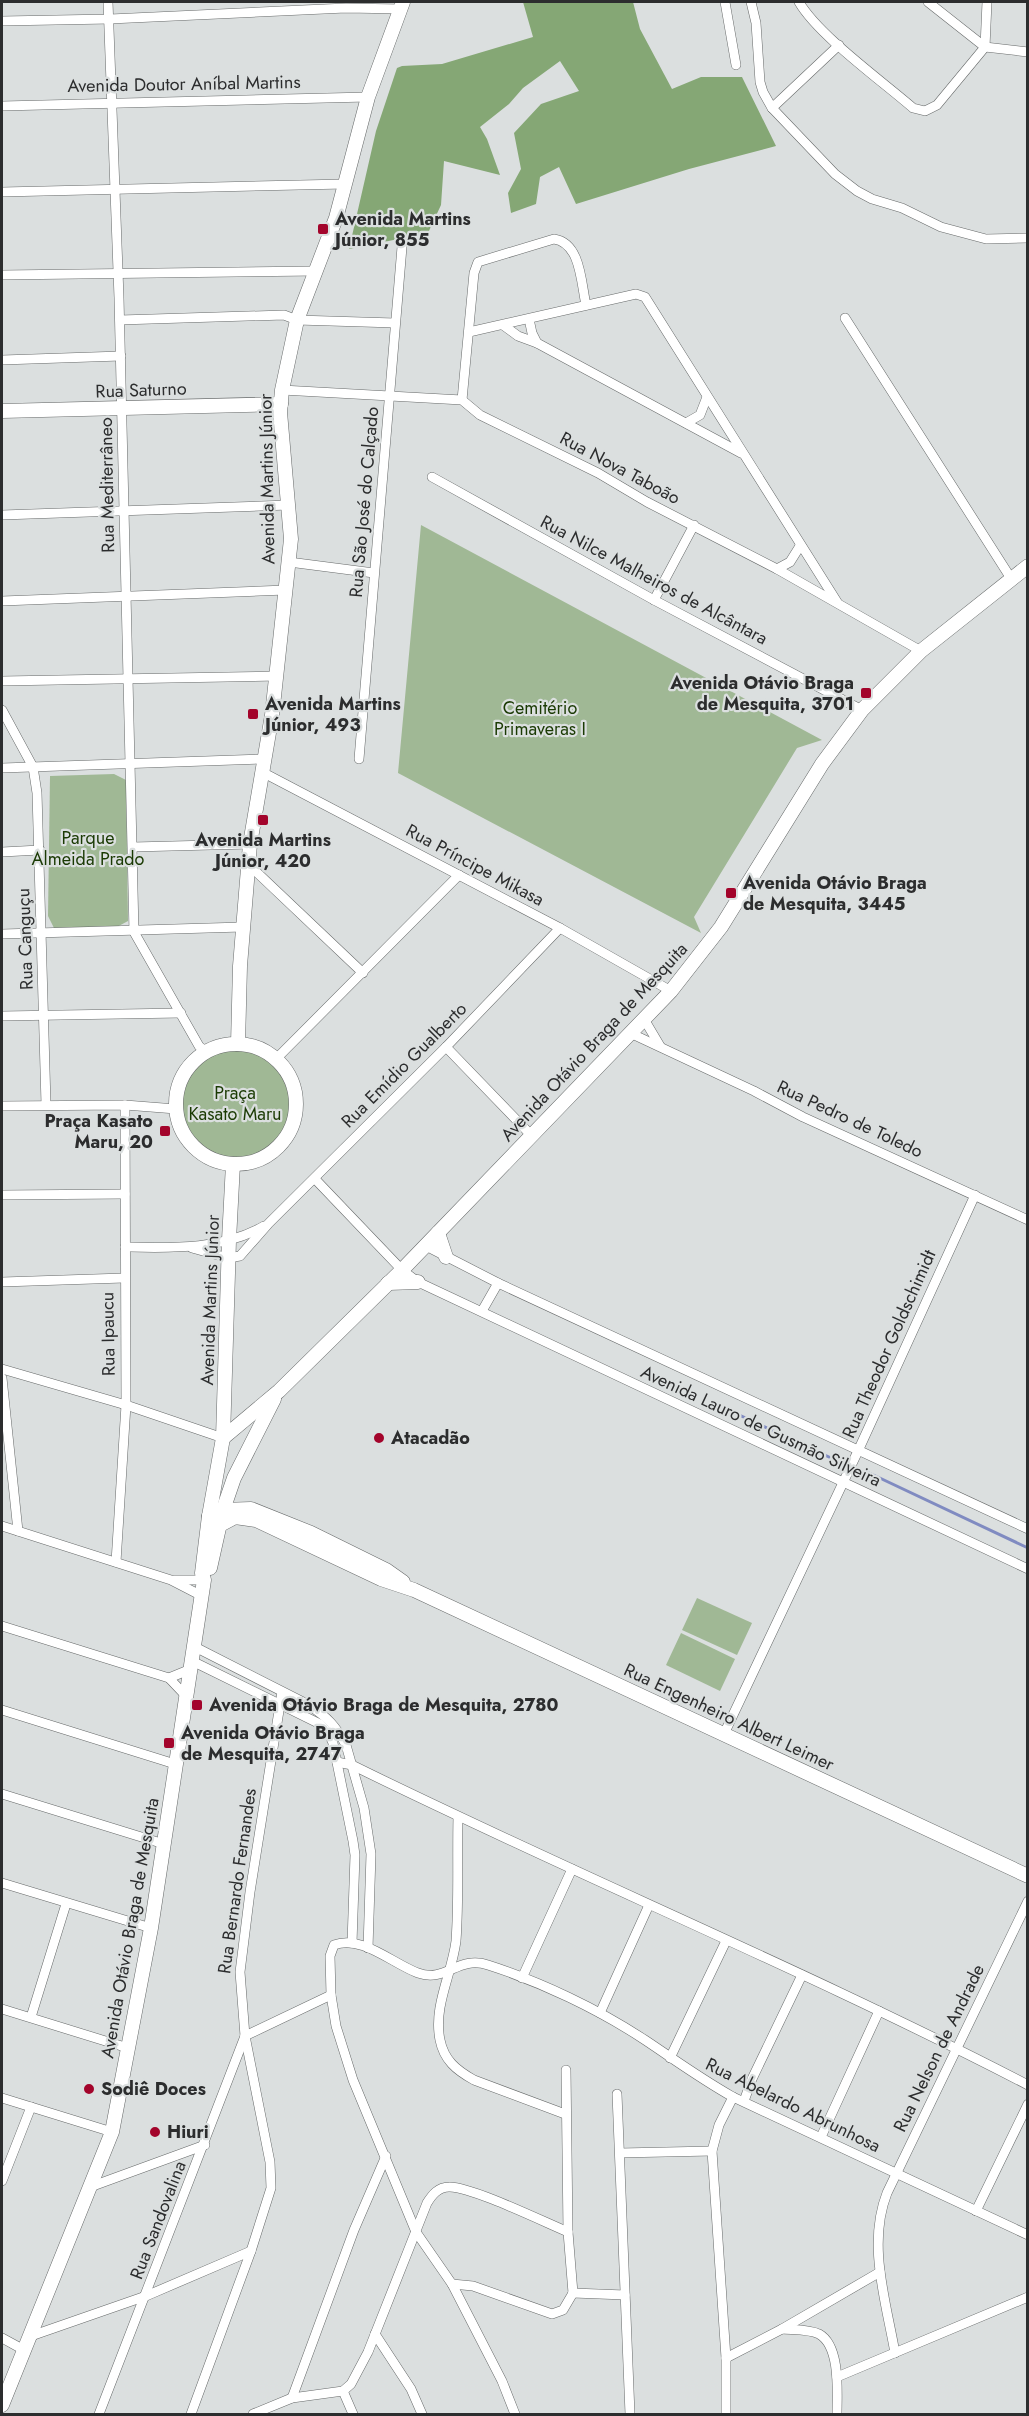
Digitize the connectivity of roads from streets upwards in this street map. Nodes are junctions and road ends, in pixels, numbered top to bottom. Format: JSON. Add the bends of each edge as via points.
{"nodes":[{"id":1,"x":108,"y":2,"type":"edge"},
{"id":2,"x":725,"y":2,"type":"edge"},
{"id":3,"x":751,"y":2,"type":"edge"},
{"id":4,"x":799,"y":2,"type":"edge"},
{"id":5,"x":928,"y":2,"type":"edge"},
{"id":6,"x":987,"y":2,"type":"edge"},
{"id":7,"x":402,"y":5,"type":"edge"},
{"id":8,"x":110,"y":19,"type":"junction"},
{"id":9,"x":2,"y":21,"type":"edge"},
{"id":10,"x":839,"y":45,"type":"junction"},
{"id":11,"x":985,"y":47,"type":"junction"},
{"id":12,"x":1028,"y":52,"type":"edge"},
{"id":13,"x":736,"y":65,"type":"dead end"},
{"id":14,"x":368,"y":97,"type":"junction"},
{"id":15,"x":113,"y":102,"type":"junction"},
{"id":16,"x":2,"y":106,"type":"edge"},
{"id":17,"x":772,"y":108,"type":"junction"},
{"id":18,"x":345,"y":184,"type":"junction"},
{"id":19,"x":114,"y":190,"type":"junction"},
{"id":20,"x":2,"y":192,"type":"edge"},
{"id":21,"x":1028,"y":238,"type":"edge"},
{"id":22,"x":402,"y":248,"type":"dead end"},
{"id":23,"x":316,"y":271,"type":"junction"},
{"id":24,"x":118,"y":273,"type":"junction"},
{"id":25,"x":2,"y":275,"type":"edge"},
{"id":26,"x":586,"y":306,"type":"junction"},
{"id":27,"x":845,"y":318,"type":"dead end"},
{"id":28,"x":530,"y":319,"type":"junction"},
{"id":29,"x":120,"y":320,"type":"junction"},
{"id":30,"x":297,"y":320,"type":"junction"},
{"id":31,"x":395,"y":323,"type":"junction"},
{"id":32,"x":503,"y":325,"type":"junction"},
{"id":33,"x":469,"y":332,"type":"junction"},
{"id":34,"x":537,"y":343,"type":"junction"},
{"id":35,"x":121,"y":356,"type":"junction"},
{"id":36,"x":2,"y":360,"type":"edge"},
{"id":37,"x":282,"y":390,"type":"junction"},
{"id":38,"x":391,"y":395,"type":"junction"},
{"id":39,"x":707,"y":397,"type":"junction"},
{"id":40,"x":462,"y":400,"type":"junction"},
{"id":41,"x":281,"y":404,"type":"junction"},
{"id":42,"x":122,"y":408,"type":"junction"},
{"id":43,"x":2,"y":411,"type":"edge"},
{"id":44,"x":686,"y":423,"type":"junction"},
{"id":45,"x":743,"y":454,"type":"junction"},
{"id":46,"x":432,"y":477,"type":"dead end"},
{"id":47,"x":289,"y":505,"type":"junction"},
{"id":48,"x":125,"y":512,"type":"junction"},
{"id":49,"x":2,"y":515,"type":"edge"},
{"id":50,"x":694,"y":525,"type":"junction"},
{"id":51,"x":800,"y":546,"type":"junction"},
{"id":52,"x":289,"y":562,"type":"junction"},
{"id":53,"x":1028,"y":566,"type":"edge"},
{"id":54,"x":777,"y":569,"type":"junction"},
{"id":55,"x":374,"y":573,"type":"junction"},
{"id":56,"x":1012,"y":580,"type":"junction"},
{"id":57,"x":286,"y":590,"type":"junction"},
{"id":58,"x":125,"y":595,"type":"junction"},
{"id":59,"x":654,"y":600,"type":"junction"},
{"id":60,"x":2,"y":601,"type":"edge"},
{"id":61,"x":838,"y":605,"type":"junction"},
{"id":62,"x":921,"y":651,"type":"junction"},
{"id":63,"x":277,"y":676,"type":"junction"},
{"id":64,"x":127,"y":678,"type":"junction"},
{"id":65,"x":2,"y":681,"type":"edge"},
{"id":66,"x":2,"y":710,"type":"edge"},
{"id":67,"x":862,"y":710,"type":"junction"},
{"id":68,"x":359,"y":759,"type":"dead end"},
{"id":69,"x":130,"y":763,"type":"junction"},
{"id":70,"x":263,"y":766,"type":"junction"},
{"id":71,"x":33,"y":767,"type":"junction"},
{"id":72,"x":2,"y":768,"type":"edge"},
{"id":73,"x":249,"y":844,"type":"junction"},
{"id":74,"x":133,"y":847,"type":"junction"},
{"id":75,"x":40,"y":850,"type":"junction"},
{"id":76,"x":2,"y":852,"type":"edge"},
{"id":77,"x":248,"y":864,"type":"junction"},
{"id":78,"x":459,"y":875,"type":"junction"},
{"id":79,"x":243,"y":927,"type":"junction"},
{"id":80,"x":560,"y":928,"type":"junction"},
{"id":81,"x":134,"y":932,"type":"junction"},
{"id":82,"x":42,"y":933,"type":"junction"},
{"id":83,"x":2,"y":934,"type":"edge"},
{"id":84,"x":363,"y":973,"type":"junction"},
{"id":85,"x":671,"y":991,"type":"junction"},
{"id":86,"x":180,"y":1013,"type":"junction"},
{"id":87,"x":44,"y":1014,"type":"junction"},
{"id":88,"x":2,"y":1016,"type":"edge"},
{"id":89,"x":644,"y":1020,"type":"junction"},
{"id":90,"x":630,"y":1033,"type":"junction"},
{"id":91,"x":238,"y":1044,"type":"junction"},
{"id":92,"x":660,"y":1046,"type":"junction"},
{"id":93,"x":446,"y":1047,"type":"junction"},
{"id":94,"x":206,"y":1052,"type":"junction"},
{"id":95,"x":276,"y":1059,"type":"junction"},
{"id":96,"x":46,"y":1104,"type":"junction"},
{"id":97,"x":125,"y":1105,"type":"junction"},
{"id":98,"x":2,"y":1106,"type":"edge"},
{"id":99,"x":176,"y":1109,"type":"junction"},
{"id":100,"x":531,"y":1135,"type":"junction"},
{"id":101,"x":233,"y":1164,"type":"junction"},
{"id":102,"x":315,"y":1179,"type":"junction"},
{"id":103,"x":124,"y":1194,"type":"junction"},
{"id":104,"x":2,"y":1195,"type":"edge"},
{"id":105,"x":975,"y":1195,"type":"junction"},
{"id":106,"x":1028,"y":1220,"type":"edge"},
{"id":107,"x":269,"y":1223,"type":"junction"},
{"id":108,"x":438,"y":1233,"type":"junction"},
{"id":109,"x":228,"y":1240,"type":"junction"},
{"id":110,"x":426,"y":1246,"type":"junction"},
{"id":111,"x":125,"y":1247,"type":"junction"},
{"id":112,"x":192,"y":1248,"type":"junction"},
{"id":113,"x":446,"y":1257,"type":"junction"},
{"id":114,"x":228,"y":1258,"type":"junction"},
{"id":115,"x":402,"y":1270,"type":"junction"},
{"id":116,"x":124,"y":1278,"type":"junction"},
{"id":117,"x":2,"y":1282,"type":"edge"},
{"id":118,"x":417,"y":1282,"type":"junction"},
{"id":119,"x":498,"y":1282,"type":"junction"},
{"id":120,"x":388,"y":1283,"type":"junction"},
{"id":121,"x":482,"y":1311,"type":"junction"},
{"id":122,"x":2,"y":1369,"type":"edge"},
{"id":123,"x":2,"y":1378,"type":"edge"},
{"id":124,"x":279,"y":1391,"type":"junction"},
{"id":125,"x":126,"y":1405,"type":"junction"},
{"id":126,"x":223,"y":1438,"type":"junction"},
{"id":127,"x":858,"y":1451,"type":"junction"},
{"id":128,"x":843,"y":1484,"type":"junction"},
{"id":129,"x":228,"y":1487,"type":"junction"},
{"id":130,"x":223,"y":1510,"type":"junction"},
{"id":131,"x":276,"y":1517,"type":"junction"},
{"id":132,"x":215,"y":1520,"type":"junction"},
{"id":133,"x":2,"y":1526,"type":"edge"},
{"id":134,"x":1028,"y":1529,"type":"edge"},
{"id":135,"x":18,"y":1531,"type":"junction"},
{"id":136,"x":116,"y":1562,"type":"junction"},
{"id":137,"x":1028,"y":1569,"type":"edge"},
{"id":138,"x":171,"y":1580,"type":"junction"},
{"id":139,"x":204,"y":1580,"type":"junction"},
{"id":140,"x":414,"y":1590,"type":"junction"},
{"id":141,"x":202,"y":1596,"type":"junction"},
{"id":142,"x":2,"y":1626,"type":"edge"},
{"id":143,"x":195,"y":1647,"type":"junction"},
{"id":144,"x":191,"y":1665,"type":"junction"},
{"id":145,"x":169,"y":1678,"type":"junction"},
{"id":146,"x":282,"y":1692,"type":"junction"},
{"id":147,"x":186,"y":1696,"type":"junction"},
{"id":148,"x":280,"y":1704,"type":"junction"},
{"id":149,"x":2,"y":1710,"type":"edge"},
{"id":150,"x":724,"y":1734,"type":"junction"},
{"id":151,"x":337,"y":1762,"type":"junction"},
{"id":152,"x":176,"y":1764,"type":"junction"},
{"id":153,"x":352,"y":1765,"type":"junction"},
{"id":154,"x":2,"y":1794,"type":"edge"},
{"id":155,"x":458,"y":1817,"type":"junction"},
{"id":156,"x":164,"y":1844,"type":"junction"},
{"id":157,"x":572,"y":1869,"type":"junction"},
{"id":158,"x":1028,"y":1876,"type":"edge"},
{"id":159,"x":2,"y":1883,"type":"edge"},
{"id":160,"x":1028,"y":1901,"type":"edge"},
{"id":161,"x":66,"y":1904,"type":"junction"},
{"id":162,"x":649,"y":1905,"type":"junction"},
{"id":163,"x":151,"y":1928,"type":"junction"},
{"id":164,"x":726,"y":1941,"type":"junction"},
{"id":165,"x":352,"y":1943,"type":"junction"},
{"id":166,"x":368,"y":1948,"type":"junction"},
{"id":167,"x":452,"y":1969,"type":"junction"},
{"id":168,"x":802,"y":1975,"type":"junction"},
{"id":169,"x":522,"y":1978,"type":"junction"},
{"id":170,"x":331,"y":1995,"type":"junction"},
{"id":171,"x":2,"y":2009,"type":"edge"},
{"id":172,"x":879,"y":2011,"type":"junction"},
{"id":173,"x":600,"y":2013,"type":"junction"},
{"id":174,"x":31,"y":2018,"type":"junction"},
{"id":175,"x":245,"y":2036,"type":"junction"},
{"id":176,"x":128,"y":2048,"type":"junction"},
{"id":177,"x":957,"y":2048,"type":"junction"},
{"id":178,"x":670,"y":2058,"type":"junction"},
{"id":179,"x":566,"y":2070,"type":"dead end"},
{"id":180,"x":1028,"y":2085,"type":"edge"},
{"id":181,"x":616,"y":2094,"type":"dead end"},
{"id":182,"x":733,"y":2097,"type":"junction"},
{"id":183,"x":2,"y":2098,"type":"edge"},
{"id":184,"x":744,"y":2101,"type":"junction"},
{"id":185,"x":1028,"y":2104,"type":"edge"},
{"id":186,"x":31,"y":2107,"type":"junction"},
{"id":187,"x":565,"y":2114,"type":"junction"},
{"id":188,"x":112,"y":2132,"type":"junction"},
{"id":189,"x":821,"y":2137,"type":"junction"},
{"id":190,"x":205,"y":2145,"type":"junction"},
{"id":191,"x":712,"y":2151,"type":"junction"},
{"id":192,"x":620,"y":2153,"type":"junction"},
{"id":193,"x":386,"y":2156,"type":"junction"},
{"id":194,"x":897,"y":2174,"type":"junction"},
{"id":195,"x":2,"y":2181,"type":"edge"},
{"id":196,"x":90,"y":2187,"type":"junction"},
{"id":197,"x":976,"y":2211,"type":"junction"},
{"id":198,"x":416,"y":2232,"type":"junction"},
{"id":199,"x":568,"y":2232,"type":"junction"},
{"id":200,"x":1028,"y":2235,"type":"edge"},
{"id":201,"x":251,"y":2251,"type":"junction"},
{"id":202,"x":880,"y":2272,"type":"junction"},
{"id":203,"x":452,"y":2284,"type":"junction"},
{"id":204,"x":573,"y":2293,"type":"junction"},
{"id":205,"x":625,"y":2295,"type":"junction"},
{"id":206,"x":146,"y":2296,"type":"junction"},
{"id":207,"x":1028,"y":2297,"type":"edge"},
{"id":208,"x":782,"y":2329,"type":"junction"},
{"id":209,"x":375,"y":2334,"type":"junction"},
{"id":210,"x":31,"y":2336,"type":"junction"},
{"id":211,"x":2,"y":2338,"type":"edge"},
{"id":212,"x":24,"y":2350,"type":"junction"},
{"id":213,"x":896,"y":2353,"type":"junction"},
{"id":214,"x":726,"y":2358,"type":"junction"},
{"id":215,"x":837,"y":2377,"type":"junction"},
{"id":216,"x":343,"y":2391,"type":"junction"},
{"id":217,"x":292,"y":2398,"type":"junction"},
{"id":218,"x":2,"y":2405,"type":"edge"},
{"id":219,"x":99,"y":2415,"type":"edge"},
{"id":220,"x":191,"y":2415,"type":"edge"},
{"id":221,"x":253,"y":2415,"type":"edge"},
{"id":222,"x":353,"y":2415,"type":"edge"},
{"id":223,"x":422,"y":2415,"type":"edge"},
{"id":224,"x":515,"y":2415,"type":"edge"},
{"id":225,"x":630,"y":2415,"type":"edge"},
{"id":226,"x":726,"y":2415,"type":"edge"},
{"id":227,"x":837,"y":2415,"type":"edge"}],
"edges":[{"from":1,"to":8,"type":"street","name":"Rua Mediterrâneo"},
{"from":2,"to":13,"type":"street"},
{"from":3,"to":17,"type":"street","via":[[760,82]]},
{"from":4,"to":10,"type":"street"},
{"from":5,"to":11,"type":"street"},
{"from":6,"to":11,"type":"street"},
{"from":7,"to":8,"type":"street"},
{"from":7,"to":14,"type":"street","name":"Avenida Martins Júnior"},
{"from":8,"to":9,"type":"street"},
{"from":8,"to":15,"type":"street","name":"Rua Mediterrâneo"},
{"from":10,"to":11,"type":"street","via":[[913,108],[925,111],[937,105]]},
{"from":10,"to":17,"type":"street"},
{"from":11,"to":12,"type":"street"},
{"from":14,"to":15,"type":"street","name":"Avenida Doutor Aníbal Martins"},
{"from":14,"to":18,"type":"street","name":"Avenida Martins Júnior"},
{"from":15,"to":16,"type":"street","name":"Avenida Doutor Aníbal Martins"},
{"from":15,"to":19,"type":"street","name":"Rua Mediterrâneo"},
{"from":17,"to":21,"type":"street","via":[[835,174],[872,199],[951,230],[986,239]]},
{"from":18,"to":19,"type":"street"},
{"from":18,"to":23,"type":"street","name":"Avenida Martins Júnior"},
{"from":19,"to":20,"type":"street"},
{"from":19,"to":24,"type":"street","name":"Rua Mediterrâneo"},
{"from":22,"to":31,"type":"street","name":"Rua São José do Calçado"},
{"from":23,"to":24,"type":"street"},
{"from":23,"to":30,"type":"street","name":"Avenida Martins Júnior"},
{"from":24,"to":25,"type":"street"},
{"from":24,"to":29,"type":"street","name":"Rua Mediterrâneo"},
{"from":26,"to":28,"type":"street"},
{"from":26,"to":33,"type":"street","via":[[570,245],[554,239],[478,262]]},
{"from":26,"to":39,"type":"street","via":[[641,295]]},
{"from":27,"to":56,"type":"street"},
{"from":28,"to":32,"type":"street"},
{"from":28,"to":34,"type":"street"},
{"from":29,"to":30,"type":"street","via":[[284,315]]},
{"from":29,"to":35,"type":"street","name":"Rua Mediterrâneo"},
{"from":30,"to":31,"type":"street"},
{"from":30,"to":37,"type":"street","name":"Avenida Martins Júnior"},
{"from":31,"to":38,"type":"street","name":"Rua São José do Calçado"},
{"from":32,"to":33,"type":"street"},
{"from":32,"to":34,"type":"street"},
{"from":33,"to":40,"type":"street"},
{"from":34,"to":44,"type":"street"},
{"from":35,"to":36,"type":"street"},
{"from":35,"to":42,"type":"street","name":"Rua Mediterrâneo"},
{"from":37,"to":38,"type":"street"},
{"from":37,"to":41,"type":"street","name":"Avenida Martins Júnior"},
{"from":38,"to":40,"type":"street"},
{"from":38,"to":55,"type":"street","name":"Rua São José do Calçado"},
{"from":39,"to":44,"type":"street","via":[[700,414]]},
{"from":39,"to":45,"type":"street"},
{"from":40,"to":50,"type":"street","name":"Rua Nova Taboão","via":[[480,415],[598,472]]},
{"from":41,"to":42,"type":"street","name":"Rua Saturno"},
{"from":41,"to":47,"type":"street","name":"Avenida Martins Júnior"},
{"from":42,"to":43,"type":"street","name":"Rua Saturno"},
{"from":42,"to":48,"type":"street","name":"Rua Mediterrâneo"},
{"from":44,"to":45,"type":"street"},
{"from":45,"to":51,"type":"street"},
{"from":46,"to":59,"type":"street","name":"Rua Nilce Malheiros de Alcântara"},
{"from":47,"to":48,"type":"street"},
{"from":47,"to":52,"type":"street","name":"Avenida Martins Júnior"},
{"from":48,"to":49,"type":"street"},
{"from":48,"to":58,"type":"street","name":"Rua Mediterrâneo"},
{"from":50,"to":54,"type":"street","name":"Rua Nova Taboão"},
{"from":50,"to":59,"type":"street"},
{"from":51,"to":54,"type":"street","via":[[790,562]]},
{"from":51,"to":61,"type":"street"},
{"from":52,"to":55,"type":"street"},
{"from":52,"to":57,"type":"street","name":"Avenida Martins Júnior"},
{"from":53,"to":56,"type":"street","name":"Avenida Otávio Braga de Mesquita"},
{"from":54,"to":61,"type":"street","name":"Rua Nova Taboão"},
{"from":55,"to":68,"type":"street","name":"Rua São José do Calçado"},
{"from":56,"to":62,"type":"street","name":"Avenida Otávio Braga de Mesquita"},
{"from":57,"to":58,"type":"street"},
{"from":57,"to":63,"type":"street","name":"Avenida Martins Júnior"},
{"from":58,"to":60,"type":"street"},
{"from":58,"to":64,"type":"street","name":"Rua Mediterrâneo"},
{"from":59,"to":67,"type":"street","name":"Rua Nilce Malheiros de Alcântara"},
{"from":61,"to":62,"type":"street","name":"Rua Nova Taboão"},
{"from":62,"to":67,"type":"street","name":"Avenida Otávio Braga de Mesquita"},
{"from":63,"to":64,"type":"street"},
{"from":63,"to":70,"type":"street","name":"Avenida Martins Júnior"},
{"from":64,"to":65,"type":"street"},
{"from":64,"to":69,"type":"street","name":"Rua Mediterrâneo"},
{"from":66,"to":71,"type":"street","name":"Rua Canguçu"},
{"from":67,"to":85,"type":"street","name":"Avenida Otávio Braga de Mesquita","via":[[822,764],[722,927]]},
{"from":69,"to":70,"type":"street"},
{"from":69,"to":71,"type":"street"},
{"from":69,"to":74,"type":"street","name":"Rua Mediterrâneo"},
{"from":70,"to":73,"type":"street","name":"Avenida Martins Júnior"},
{"from":70,"to":78,"type":"street","name":"Rua Príncipe Mikasa"},
{"from":71,"to":72,"type":"street"},
{"from":71,"to":75,"type":"street","name":"Rua Canguçu"},
{"from":73,"to":74,"type":"street"},
{"from":73,"to":77,"type":"street","name":"Avenida Martins Júnior"},
{"from":74,"to":81,"type":"street","name":"Rua Mediterrâneo"},
{"from":75,"to":76,"type":"street"},
{"from":75,"to":82,"type":"street","name":"Rua Canguçu"},
{"from":77,"to":79,"type":"street","name":"Avenida Martins Júnior"},
{"from":77,"to":84,"type":"street"},
{"from":78,"to":80,"type":"street","name":"Rua Príncipe Mikasa"},
{"from":78,"to":84,"type":"street"},
{"from":79,"to":81,"type":"street"},
{"from":79,"to":91,"type":"street","name":"Avenida Martins Júnior"},
{"from":80,"to":85,"type":"street","name":"Rua Príncipe Mikasa"},
{"from":80,"to":93,"type":"street","name":"Rua Emídio Gualberto"},
{"from":81,"to":82,"type":"street"},
{"from":81,"to":86,"type":"street"},
{"from":82,"to":83,"type":"street"},
{"from":82,"to":87,"type":"street","name":"Rua Canguçu"},
{"from":84,"to":95,"type":"street"},
{"from":85,"to":89,"type":"street","name":"Avenida Otávio Braga de Mesquita"},
{"from":86,"to":87,"type":"street"},
{"from":86,"to":94,"type":"street"},
{"from":87,"to":88,"type":"street"},
{"from":87,"to":96,"type":"street","name":"Rua Canguçu"},
{"from":89,"to":90,"type":"street","name":"Avenida Otávio Braga de Mesquita"},
{"from":89,"to":92,"type":"street"},
{"from":90,"to":92,"type":"street","name":"Rua Pedro de Toledo"},
{"from":90,"to":100,"type":"street","name":"Avenida Otávio Braga de Mesquita"},
{"from":91,"to":94,"type":"street"},
{"from":91,"to":95,"type":"street","via":[[255,1047]]},
{"from":92,"to":105,"type":"street","name":"Rua Pedro de Toledo","via":[[803,1117]]},
{"from":93,"to":100,"type":"street"},
{"from":93,"to":102,"type":"street","name":"Rua Emídio Gualberto"},
{"from":94,"to":99,"type":"street","via":[[181,1081]]},
{"from":95,"to":101,"type":"street","via":[[294,1089],[295,1114],[290,1132],[262,1158]]},
{"from":96,"to":97,"type":"street"},
{"from":96,"to":98,"type":"street"},
{"from":97,"to":99,"type":"street"},
{"from":97,"to":103,"type":"street","name":"Rua Ipaucu"},
{"from":99,"to":101,"type":"street","via":[[184,1134],[200,1151],[212,1159]]},
{"from":100,"to":108,"type":"street","name":"Avenida Otávio Braga de Mesquita"},
{"from":101,"to":109,"type":"street","name":"Avenida Martins Júnior"},
{"from":102,"to":107,"type":"street","name":"Rua Emídio Gualberto"},
{"from":102,"to":115,"type":"street","name":"Avenida Lauro de Gusmão Silveira"},
{"from":103,"to":104,"type":"street"},
{"from":103,"to":111,"type":"street","name":"Rua Ipaucu"},
{"from":105,"to":106,"type":"street","name":"Rua Pedro de Toledo"},
{"from":105,"to":127,"type":"street","name":"Rua Theodor Goldschimidt"},
{"from":107,"to":109,"type":"street","name":"Rua Emídio Gualberto"},
{"from":107,"to":114,"type":"street","name":"Rua Emídio Gualberto","via":[[240,1256]]},
{"from":108,"to":110,"type":"street","name":"Avenida Otávio Braga de Mesquita"},
{"from":108,"to":113,"type":"street"},
{"from":109,"to":112,"type":"street","name":"Rua Emídio Gualberto"},
{"from":109,"to":114,"type":"street","name":"Avenida Martins Júnior"},
{"from":110,"to":113,"type":"street","name":"Avenida Lauro de Gusmão Silveira"},
{"from":110,"to":115,"type":"street","name":"Avenida Otávio Braga de Mesquita"},
{"from":111,"to":112,"type":"street","name":"Rua Emídio Gualberto"},
{"from":111,"to":116,"type":"street","name":"Rua Ipaucu"},
{"from":112,"to":114,"type":"street","name":"Rua Emídio Gualberto"},
{"from":113,"to":119,"type":"street","name":"Avenida Lauro de Gusmão Silveira"},
{"from":114,"to":126,"type":"street","name":"Avenida Martins Júnior"},
{"from":115,"to":118,"type":"street","name":"Avenida Lauro de Gusmão Silveira"},
{"from":115,"to":120,"type":"street","name":"Avenida Otávio Braga de Mesquita"},
{"from":116,"to":117,"type":"street"},
{"from":116,"to":125,"type":"street","name":"Rua Ipaucu"},
{"from":118,"to":120,"type":"street"},
{"from":118,"to":121,"type":"street","name":"Avenida Lauro de Gusmão Silveira"},
{"from":119,"to":121,"type":"street"},
{"from":119,"to":127,"type":"street","name":"Avenida Lauro de Gusmão Silveira"},
{"from":120,"to":124,"type":"street","name":"Avenida Otávio Braga de Mesquita"},
{"from":121,"to":128,"type":"street","name":"Avenida Lauro de Gusmão Silveira"},
{"from":122,"to":125,"type":"street"},
{"from":123,"to":135,"type":"street"},
{"from":124,"to":126,"type":"street","name":"Avenida Otávio Braga de Mesquita"},
{"from":124,"to":129,"type":"street","name":"Avenida Otávio Braga de Mesquita"},
{"from":125,"to":126,"type":"street"},
{"from":125,"to":136,"type":"street","name":"Rua Ipaucu"},
{"from":126,"to":129,"type":"street","name":"Avenida Otávio Braga de Mesquita"},
{"from":126,"to":132,"type":"street","name":"Avenida Otávio Braga de Mesquita"},
{"from":127,"to":128,"type":"street","name":"Rua Theodor Goldschimidt"},
{"from":127,"to":134,"type":"street","name":"Avenida Lauro de Gusmão Silveira"},
{"from":128,"to":137,"type":"street","name":"Avenida Lauro de Gusmão Silveira"},
{"from":128,"to":150,"type":"street","name":"Rua Theodor Goldschimidt"},
{"from":129,"to":130,"type":"street","name":"Avenida Otávio Braga de Mesquita"},
{"from":129,"to":131,"type":"street"},
{"from":130,"to":131,"type":"street","name":"Rua Engenheiro Albert Leimer","via":[[251,1509]]},
{"from":130,"to":132,"type":"street","name":"Avenida Otávio Braga de Mesquita"},
{"from":131,"to":140,"type":"street","name":"Rua Engenheiro Albert Leimer","via":[[386,1570]]},
{"from":132,"to":139,"type":"street","name":"Avenida Otávio Braga de Mesquita","via":[[209,1574]]},
{"from":132,"to":140,"type":"street","name":"Rua Engenheiro Albert Leimer","via":[[256,1520],[381,1579]]},
{"from":133,"to":135,"type":"street"},
{"from":135,"to":136,"type":"street"},
{"from":136,"to":138,"type":"street"},
{"from":138,"to":139,"type":"street"},
{"from":138,"to":141,"type":"street"},
{"from":139,"to":141,"type":"street","name":"Avenida Otávio Braga de Mesquita"},
{"from":140,"to":150,"type":"street","name":"Rua Engenheiro Albert Leimer"},
{"from":141,"to":143,"type":"street","name":"Avenida Otávio Braga de Mesquita"},
{"from":142,"to":145,"type":"street"},
{"from":143,"to":144,"type":"street","name":"Avenida Otávio Braga de Mesquita"},
{"from":143,"to":146,"type":"street"},
{"from":144,"to":145,"type":"street"},
{"from":144,"to":147,"type":"street","name":"Avenida Otávio Braga de Mesquita"},
{"from":144,"to":148,"type":"street"},
{"from":145,"to":147,"type":"street"},
{"from":146,"to":148,"type":"street","name":"Rua Bernardo Fernandes"},
{"from":146,"to":153,"type":"street","via":[[309,1705],[333,1724]]},
{"from":147,"to":152,"type":"street","name":"Avenida Otávio Braga de Mesquita"},
{"from":148,"to":151,"type":"street","via":[[325,1729]]},
{"from":148,"to":175,"type":"street","name":"Rua Bernardo Fernandes","via":[[240,1972]]},
{"from":149,"to":152,"type":"street"},
{"from":150,"to":158,"type":"street","name":"Rua Engenheiro Albert Leimer"},
{"from":151,"to":153,"type":"street"},
{"from":151,"to":165,"type":"street","via":[[355,1855]]},
{"from":152,"to":156,"type":"street","name":"Avenida Otávio Braga de Mesquita"},
{"from":153,"to":155,"type":"street"},
{"from":153,"to":166,"type":"street","via":[[371,1854]]},
{"from":154,"to":156,"type":"street"},
{"from":155,"to":157,"type":"street"},
{"from":155,"to":167,"type":"street"},
{"from":156,"to":163,"type":"street","name":"Avenida Otávio Braga de Mesquita"},
{"from":157,"to":162,"type":"street"},
{"from":157,"to":169,"type":"street"},
{"from":159,"to":161,"type":"street"},
{"from":160,"to":177,"type":"street","name":"Rua Nelson de Andrade"},
{"from":161,"to":163,"type":"street"},
{"from":161,"to":174,"type":"street"},
{"from":162,"to":164,"type":"street"},
{"from":162,"to":173,"type":"street"},
{"from":163,"to":176,"type":"street","name":"Avenida Otávio Braga de Mesquita"},
{"from":164,"to":168,"type":"street"},
{"from":164,"to":178,"type":"street"},
{"from":165,"to":166,"type":"street","name":"Rua Abelardo Abrunhosa"},
{"from":165,"to":170,"type":"street","via":[[334,1946],[330,1956]]},
{"from":166,"to":167,"type":"street","name":"Rua Abelardo Abrunhosa","via":[[418,1973],[430,1976]]},
{"from":167,"to":169,"type":"street","name":"Rua Abelardo Abrunhosa","via":[[476,1961]]},
{"from":167,"to":187,"type":"street","via":[[438,2026],[451,2065],[487,2086]]},
{"from":168,"to":172,"type":"street"},
{"from":168,"to":184,"type":"street"},
{"from":169,"to":173,"type":"street","name":"Rua Abelardo Abrunhosa"},
{"from":170,"to":175,"type":"street"},
{"from":170,"to":193,"type":"street","via":[[353,2080]]},
{"from":171,"to":174,"type":"street"},
{"from":172,"to":177,"type":"street"},
{"from":172,"to":189,"type":"street"},
{"from":173,"to":178,"type":"street","name":"Rua Abelardo Abrunhosa"},
{"from":174,"to":176,"type":"street"},
{"from":175,"to":190,"type":"street","name":"Rua Sandovalina"},
{"from":175,"to":201,"type":"street","name":"Rua Bernardo Fernandes","via":[[272,2176]]},
{"from":176,"to":188,"type":"street","name":"Avenida Otávio Braga de Mesquita"},
{"from":177,"to":180,"type":"street"},
{"from":177,"to":194,"type":"street","name":"Rua Nelson de Andrade"},
{"from":178,"to":182,"type":"street","name":"Rua Abelardo Abrunhosa"},
{"from":179,"to":187,"type":"street"},
{"from":181,"to":192,"type":"street"},
{"from":182,"to":184,"type":"street","name":"Rua Abelardo Abrunhosa"},
{"from":182,"to":191,"type":"street"},
{"from":183,"to":186,"type":"street"},
{"from":184,"to":189,"type":"street","name":"Rua Abelardo Abrunhosa"},
{"from":185,"to":197,"type":"street"},
{"from":186,"to":188,"type":"street"},
{"from":186,"to":195,"type":"street"},
{"from":187,"to":199,"type":"street"},
{"from":188,"to":196,"type":"street","name":"Avenida Otávio Braga de Mesquita"},
{"from":189,"to":194,"type":"street","name":"Rua Abelardo Abrunhosa"},
{"from":190,"to":196,"type":"street"},
{"from":190,"to":206,"type":"street","name":"Rua Sandovalina"},
{"from":191,"to":192,"type":"street"},
{"from":191,"to":214,"type":"street"},
{"from":192,"to":205,"type":"street"},
{"from":193,"to":198,"type":"street"},
{"from":193,"to":217,"type":"street","via":[[354,2230]]},
{"from":194,"to":197,"type":"street","name":"Rua Abelardo Abrunhosa"},
{"from":194,"to":202,"type":"street","name":"Rua Nelson de Andrade","via":[[879,2219]]},
{"from":196,"to":210,"type":"street","name":"Avenida Otávio Braga de Mesquita"},
{"from":197,"to":200,"type":"street","name":"Rua Abelardo Abrunhosa"},
{"from":198,"to":199,"type":"street","via":[[432,2194],[447,2187],[456,2187]]},
{"from":198,"to":203,"type":"street"},
{"from":198,"to":209,"type":"street"},
{"from":199,"to":204,"type":"street"},
{"from":201,"to":206,"type":"street"},
{"from":201,"to":220,"type":"street","name":"Rua Bernardo Fernandes"},
{"from":202,"to":208,"type":"street"},
{"from":202,"to":213,"type":"street","name":"Rua Nelson de Andrade"},
{"from":203,"to":204,"type":"street","via":[[473,2286],[556,2315]]},
{"from":203,"to":224,"type":"street","via":[[502,2381]]},
{"from":204,"to":205,"type":"street"},
{"from":205,"to":225,"type":"street"},
{"from":206,"to":210,"type":"street"},
{"from":206,"to":219,"type":"street","name":"Rua Sandovalina"},
{"from":207,"to":213,"type":"street"},
{"from":208,"to":214,"type":"street"},
{"from":208,"to":215,"type":"street","via":[[823,2337],[828,2342]]},
{"from":209,"to":216,"type":"street","via":[[358,2374]]},
{"from":209,"to":223,"type":"street","via":[[411,2389]]},
{"from":210,"to":212,"type":"street","name":"Avenida Otávio Braga de Mesquita"},
{"from":211,"to":212,"type":"street"},
{"from":212,"to":218,"type":"street","name":"Avenida Otávio Braga de Mesquita"},
{"from":213,"to":215,"type":"street"},
{"from":214,"to":226,"type":"street"},
{"from":215,"to":227,"type":"street"},
{"from":216,"to":217,"type":"street"},
{"from":216,"to":222,"type":"street"},
{"from":217,"to":221,"type":"street"}]}
